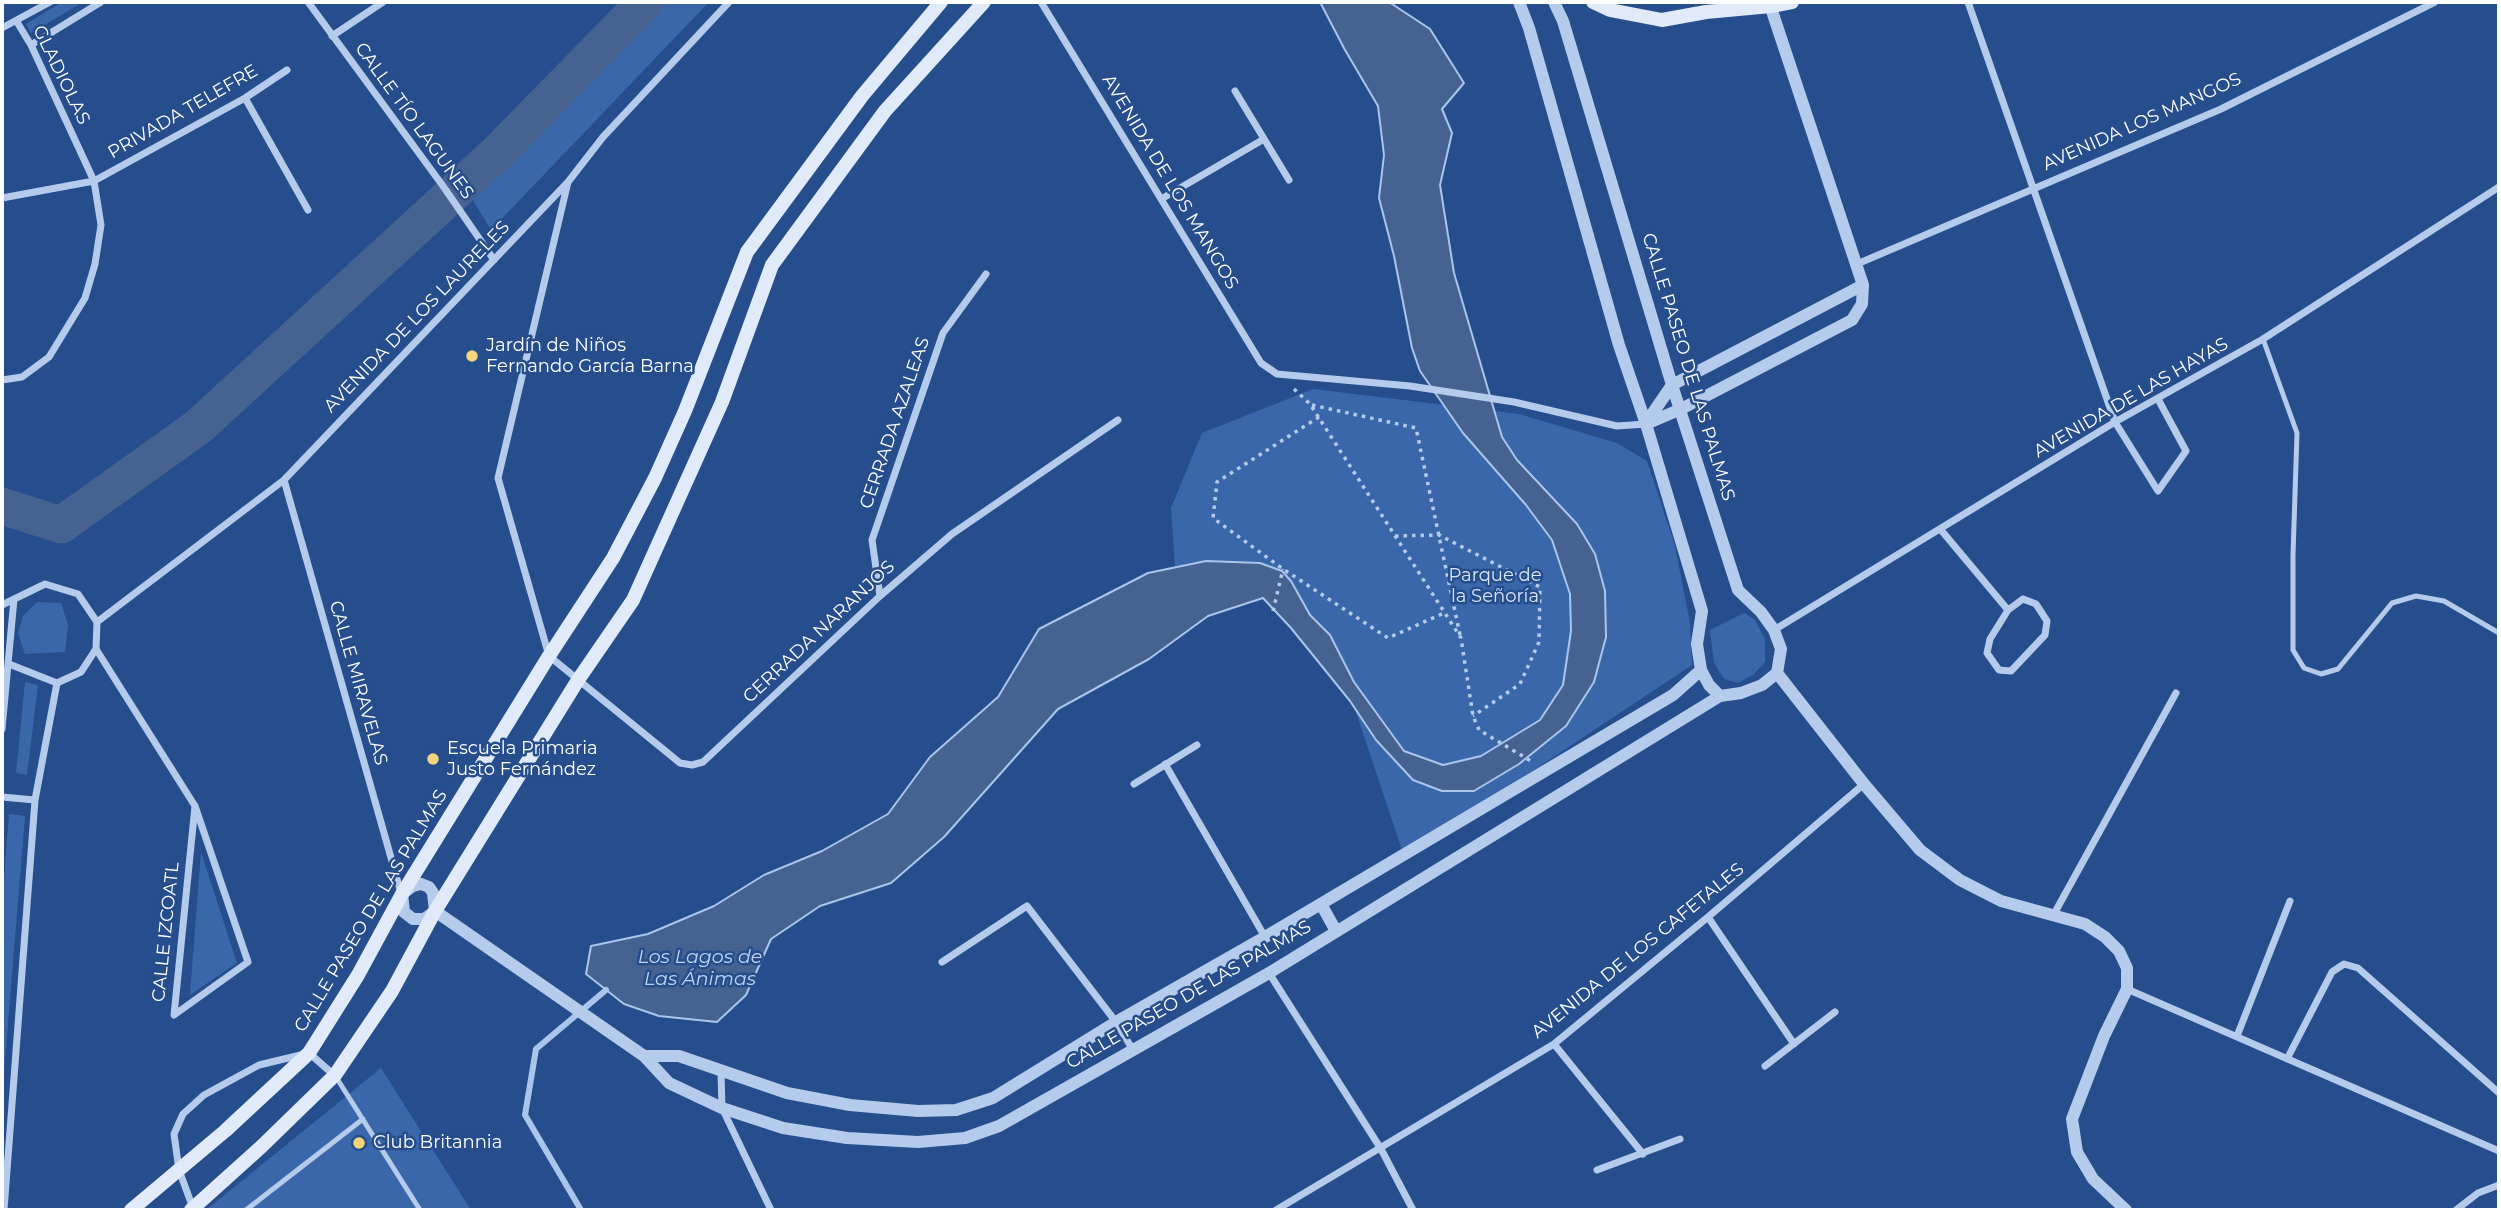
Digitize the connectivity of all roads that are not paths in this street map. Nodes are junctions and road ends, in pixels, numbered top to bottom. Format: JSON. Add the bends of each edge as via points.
{"nodes":[{"id":1,"x":50,"y":2,"type":"edge"},
{"id":2,"x":101,"y":2,"type":"edge"},
{"id":3,"x":308,"y":2,"type":"edge"},
{"id":4,"x":383,"y":2,"type":"edge"},
{"id":5,"x":729,"y":2,"type":"edge"},
{"id":6,"x":941,"y":2,"type":"edge"},
{"id":7,"x":984,"y":2,"type":"edge"},
{"id":8,"x":1041,"y":2,"type":"edge"},
{"id":9,"x":1519,"y":2,"type":"edge"},
{"id":10,"x":1554,"y":2,"type":"edge"},
{"id":11,"x":1593,"y":2,"type":"edge"},
{"id":12,"x":1792,"y":2,"type":"edge"},
{"id":13,"x":1968,"y":2,"type":"edge"},
{"id":14,"x":2435,"y":2,"type":"edge"},
{"id":15,"x":1770,"y":4,"type":"edge"},
{"id":16,"x":17,"y":22,"type":"junction"},
{"id":17,"x":2,"y":28,"type":"edge"},
{"id":18,"x":332,"y":36,"type":"junction"},
{"id":19,"x":31,"y":45,"type":"junction"},
{"id":20,"x":287,"y":70,"type":"dead end"},
{"id":21,"x":1235,"y":91,"type":"dead end"},
{"id":22,"x":245,"y":98,"type":"junction"},
{"id":23,"x":1264,"y":139,"type":"junction"},
{"id":24,"x":1289,"y":180,"type":"dead end"},
{"id":25,"x":94,"y":181,"type":"junction"},
{"id":26,"x":568,"y":182,"type":"junction"},
{"id":27,"x":2499,"y":187,"type":"edge"},
{"id":28,"x":2035,"y":188,"type":"junction"},
{"id":29,"x":2,"y":198,"type":"edge"},
{"id":30,"x":1163,"y":198,"type":"junction"},
{"id":31,"x":308,"y":210,"type":"dead end"},
{"id":32,"x":494,"y":260,"type":"junction"},
{"id":33,"x":1857,"y":264,"type":"junction"},
{"id":34,"x":986,"y":274,"type":"dead end"},
{"id":35,"x":1863,"y":285,"type":"junction"},
{"id":36,"x":2263,"y":340,"type":"junction"},
{"id":37,"x":2,"y":380,"type":"edge"},
{"id":38,"x":1672,"y":385,"type":"junction"},
{"id":39,"x":2158,"y":399,"type":"junction"},
{"id":40,"x":1681,"y":409,"type":"junction"},
{"id":41,"x":1118,"y":420,"type":"dead end"},
{"id":42,"x":2115,"y":422,"type":"junction"},
{"id":43,"x":1646,"y":424,"type":"junction"},
{"id":44,"x":284,"y":480,"type":"junction"},
{"id":45,"x":1941,"y":530,"type":"junction"},
{"id":46,"x":880,"y":596,"type":"junction"},
{"id":47,"x":14,"y":599,"type":"junction"},
{"id":48,"x":2,"y":605,"type":"edge"},
{"id":49,"x":2008,"y":610,"type":"junction"},
{"id":50,"x":97,"y":622,"type":"junction"},
{"id":51,"x":1774,"y":630,"type":"junction"},
{"id":52,"x":2499,"y":633,"type":"edge"},
{"id":53,"x":96,"y":649,"type":"junction"},
{"id":54,"x":548,"y":656,"type":"junction"},
{"id":55,"x":9,"y":664,"type":"junction"},
{"id":56,"x":1701,"y":670,"type":"junction"},
{"id":57,"x":1777,"y":673,"type":"junction"},
{"id":58,"x":578,"y":680,"type":"junction"},
{"id":59,"x":57,"y":683,"type":"junction"},
{"id":60,"x":2176,"y":693,"type":"dead end"},
{"id":61,"x":1720,"y":696,"type":"junction"},
{"id":62,"x":2,"y":729,"type":"edge"},
{"id":63,"x":1197,"y":745,"type":"dead end"},
{"id":64,"x":1165,"y":764,"type":"junction"},
{"id":65,"x":1134,"y":784,"type":"dead end"},
{"id":66,"x":1864,"y":784,"type":"junction"},
{"id":67,"x":2,"y":797,"type":"edge"},
{"id":68,"x":35,"y":800,"type":"junction"},
{"id":69,"x":195,"y":806,"type":"junction"},
{"id":70,"x":402,"y":894,"type":"junction"},
{"id":71,"x":2290,"y":901,"type":"dead end"},
{"id":72,"x":1321,"y":904,"type":"junction"},
{"id":73,"x":436,"y":911,"type":"junction"},
{"id":74,"x":2054,"y":914,"type":"junction"},
{"id":75,"x":1708,"y":917,"type":"junction"},
{"id":76,"x":1336,"y":931,"type":"junction"},
{"id":77,"x":1265,"y":937,"type":"junction"},
{"id":78,"x":942,"y":962,"type":"dead end"},
{"id":79,"x":1269,"y":973,"type":"junction"},
{"id":80,"x":2127,"y":989,"type":"junction"},
{"id":81,"x":1835,"y":1012,"type":"dead end"},
{"id":82,"x":1116,"y":1022,"type":"junction"},
{"id":83,"x":2237,"y":1036,"type":"junction"},
{"id":84,"x":1553,"y":1044,"type":"junction"},
{"id":85,"x":1794,"y":1044,"type":"junction"},
{"id":86,"x":1133,"y":1051,"type":"junction"},
{"id":87,"x":309,"y":1053,"type":"junction"},
{"id":88,"x":644,"y":1056,"type":"junction"},
{"id":89,"x":2287,"y":1059,"type":"junction"},
{"id":90,"x":1765,"y":1066,"type":"dead end"},
{"id":91,"x":721,"y":1072,"type":"junction"},
{"id":92,"x":335,"y":1075,"type":"junction"},
{"id":93,"x":2499,"y":1093,"type":"edge"},
{"id":94,"x":722,"y":1108,"type":"junction"},
{"id":95,"x":363,"y":1119,"type":"junction"},
{"id":96,"x":1680,"y":1139,"type":"dead end"},
{"id":97,"x":1381,"y":1149,"type":"junction"},
{"id":98,"x":2499,"y":1152,"type":"edge"},
{"id":99,"x":1643,"y":1154,"type":"junction"},
{"id":100,"x":179,"y":1170,"type":"junction"},
{"id":101,"x":1597,"y":1170,"type":"dead end"},
{"id":102,"x":2499,"y":1185,"type":"edge"},
{"id":103,"x":2112,"y":1205,"type":"edge"},
{"id":104,"x":192,"y":1209,"type":"edge"},
{"id":105,"x":4,"y":1210,"type":"edge"},
{"id":106,"x":131,"y":1210,"type":"edge"},
{"id":107,"x":246,"y":1210,"type":"edge"},
{"id":108,"x":420,"y":1210,"type":"edge"},
{"id":109,"x":771,"y":1210,"type":"edge"},
{"id":110,"x":1276,"y":1210,"type":"edge"},
{"id":111,"x":1413,"y":1210,"type":"edge"},
{"id":112,"x":2126,"y":1210,"type":"edge"},
{"id":113,"x":2456,"y":1210,"type":"edge"}],
"edges":[{"from":1,"to":16,"type":"street"},
{"from":2,"to":19,"type":"street"},
{"from":3,"to":18,"type":"street","name":"CALLE TÍO LAGUNES"},
{"from":4,"to":18,"type":"street"},
{"from":5,"to":26,"type":"street","name":"AVENIDA DE LOS LAURELES","via":[[603,136]]},
{"from":6,"to":54,"type":"main road","name":"CALLE PASEO DE LAS PALMAS","via":[[862,96],[747,252],[655,478],[612,558]]},
{"from":7,"to":58,"type":"main road","name":"CALLE PASEO DE LAS PALMAS","via":[[885,111],[772,265],[722,402],[633,600]]},
{"from":8,"to":30,"type":"street","name":"AVENIDA DE LOS MANGOS"},
{"from":9,"to":43,"type":"street"},
{"from":10,"to":38,"type":"street","name":"CALLE PASEO DE LAS PALMAS"},
{"from":11,"to":15,"type":"main road","via":[[1662,20]]},
{"from":12,"to":15,"type":"main road"},
{"from":13,"to":28,"type":"street"},
{"from":14,"to":28,"type":"street","name":"AVENIDA LOS MANGOS","via":[[2221,109]]},
{"from":15,"to":33,"type":"street"},
{"from":16,"to":17,"type":"street"},
{"from":16,"to":19,"type":"street","name":"GLADIOLAS"},
{"from":18,"to":32,"type":"street","name":"CALLE TÍO LAGUNES"},
{"from":19,"to":25,"type":"street","name":"GLADIOLAS"},
{"from":20,"to":22,"type":"street","name":"PRIVADA TELEFRE"},
{"from":21,"to":23,"type":"street"},
{"from":22,"to":25,"type":"street","name":"PRIVADA TELEFRE"},
{"from":22,"to":31,"type":"street"},
{"from":23,"to":24,"type":"street"},
{"from":23,"to":30,"type":"street"},
{"from":25,"to":29,"type":"street","name":"PRIVADA TELEFRE"},
{"from":25,"to":37,"type":"street","name":"GLADIOLAS","via":[[101,225],[85,298],[49,357],[22,377]]},
{"from":26,"to":32,"type":"street","name":"AVENIDA DE LOS LAURELES"},
{"from":26,"to":54,"type":"street","via":[[498,478]]},
{"from":27,"to":36,"type":"street","name":"AVENIDA DE LAS HAYAS"},
{"from":28,"to":33,"type":"street","name":"AVENIDA LOS MANGOS"},
{"from":28,"to":42,"type":"street"},
{"from":30,"to":43,"type":"street","name":"AVENIDA DE LOS MANGOS","via":[[1261,363],[1277,374],[1410,386],[1514,402],[1617,426]]},
{"from":32,"to":44,"type":"street","name":"AVENIDA DE LOS LAURELES"},
{"from":33,"to":35,"type":"street"},
{"from":34,"to":46,"type":"street","name":"CERRADA AZALEAS","via":[[943,333],[872,540]]},
{"from":35,"to":38,"type":"street"},
{"from":35,"to":40,"type":"street","via":[[1862,304],[1852,320]]},
{"from":36,"to":39,"type":"street","name":"AVENIDA DE LAS HAYAS"},
{"from":36,"to":52,"type":"lane","via":[[2297,433],[2293,650],[2304,668],[2321,674],[2339,669],[2392,603],[2416,596],[2444,601]]},
{"from":38,"to":40,"type":"street","name":"CALLE PASEO DE LAS PALMAS"},
{"from":38,"to":43,"type":"street"},
{"from":39,"to":42,"type":"street","name":"AVENIDA DE LAS HAYAS"},
{"from":39,"to":42,"type":"street","via":[[2186,451],[2158,491]]},
{"from":40,"to":43,"type":"street"},
{"from":40,"to":51,"type":"street","name":"CALLE PASEO DE LAS PALMAS","via":[[1738,590]]},
{"from":41,"to":46,"type":"street","name":"CERRADA NARANJOS","via":[[952,534]]},
{"from":42,"to":45,"type":"street","name":"AVENIDA DE LAS HAYAS"},
{"from":43,"to":56,"type":"street","via":[[1702,611],[1697,644]]},
{"from":44,"to":50,"type":"street","name":"AVENIDA DE LOS LAURELES"},
{"from":44,"to":70,"type":"street","name":"CALLE MIRAVELAS"},
{"from":45,"to":49,"type":"street"},
{"from":45,"to":51,"type":"street","name":"AVENIDA DE LAS HAYAS"},
{"from":46,"to":58,"type":"street","name":"CERRADA NARANJOS","via":[[703,762],[680,763]]},
{"from":47,"to":48,"type":"street"},
{"from":47,"to":50,"type":"street","via":[[45,584],[78,594]]},
{"from":47,"to":55,"type":"street"},
{"from":49,"to":49,"type":"street","via":[[1987,653],[1999,670],[2011,671],[2045,635],[2047,621],[2036,604],[2023,599]]},
{"from":50,"to":53,"type":"street"},
{"from":51,"to":57,"type":"street","via":[[1781,649]]},
{"from":53,"to":59,"type":"street","via":[[81,672]]},
{"from":53,"to":69,"type":"street","name":"CALLE IZCOATL"},
{"from":54,"to":58,"type":"street","name":"CERRADA NARANJOS"},
{"from":54,"to":70,"type":"main road","name":"CALLE PASEO DE LAS PALMAS"},
{"from":55,"to":59,"type":"street"},
{"from":55,"to":62,"type":"street"},
{"from":56,"to":61,"type":"street"},
{"from":56,"to":72,"type":"street","name":"CALLE PASEO DE LAS PALMAS","via":[[1673,695]]},
{"from":57,"to":61,"type":"street","name":"CALLE PASEO DE LAS PALMAS","via":[[1762,685]]},
{"from":57,"to":66,"type":"street"},
{"from":58,"to":73,"type":"main road","name":"CALLE PASEO DE LAS PALMAS"},
{"from":59,"to":68,"type":"street"},
{"from":60,"to":74,"type":"street"},
{"from":61,"to":76,"type":"street","name":"CALLE PASEO DE LAS PALMAS"},
{"from":63,"to":64,"type":"street"},
{"from":64,"to":65,"type":"street"},
{"from":64,"to":77,"type":"street"},
{"from":66,"to":74,"type":"street","via":[[1920,850],[1960,880],[2001,901]]},
{"from":66,"to":75,"type":"street","name":"AVENIDA DE LOS CAFETALES"},
{"from":67,"to":68,"type":"street"},
{"from":68,"to":105,"type":"street"},
{"from":69,"to":69,"type":"street","name":"CALLE IZCOATL","via":[[178,975],[174,1015],[248,962]]},
{"from":70,"to":73,"type":"street","via":[[404,912],[413,919],[424,919]]},
{"from":70,"to":73,"type":"street","via":[[413,886],[429,887]]},
{"from":70,"to":87,"type":"main road","name":"CALLE PASEO DE LAS PALMAS"},
{"from":71,"to":83,"type":"street"},
{"from":72,"to":76,"type":"street"},
{"from":72,"to":77,"type":"street","name":"CALLE PASEO DE LAS PALMAS"},
{"from":73,"to":88,"type":"street","name":"CALLE PASEO DE LAS PALMAS"},
{"from":73,"to":92,"type":"main road","name":"CALLE PASEO DE LAS PALMAS","via":[[392,991]]},
{"from":74,"to":80,"type":"street","via":[[2085,924],[2119,951],[2127,968]]},
{"from":75,"to":84,"type":"street","name":"AVENIDA DE LOS CAFETALES"},
{"from":75,"to":85,"type":"street"},
{"from":76,"to":79,"type":"street","name":"CALLE PASEO DE LAS PALMAS"},
{"from":77,"to":82,"type":"street","name":"CALLE PASEO DE LAS PALMAS"},
{"from":78,"to":82,"type":"street","via":[[1027,906]]},
{"from":79,"to":86,"type":"street","name":"CALLE PASEO DE LAS PALMAS"},
{"from":79,"to":97,"type":"street"},
{"from":80,"to":83,"type":"street"},
{"from":80,"to":103,"type":"street","via":[[2072,1119],[2077,1152]]},
{"from":81,"to":85,"type":"street"},
{"from":82,"to":86,"type":"street"},
{"from":82,"to":91,"type":"street","name":"CALLE PASEO DE LAS PALMAS","via":[[993,1098],[956,1110],[849,1105],[787,1093]]},
{"from":83,"to":89,"type":"street"},
{"from":84,"to":97,"type":"street","name":"AVENIDA DE LOS CAFETALES"},
{"from":84,"to":99,"type":"street"},
{"from":85,"to":90,"type":"street"},
{"from":86,"to":94,"type":"street","name":"CALLE PASEO DE LAS PALMAS","via":[[999,1126],[965,1138],[918,1142],[847,1138],[783,1128]]},
{"from":87,"to":92,"type":"street","name":"CALLE PASEO DE LAS PALMAS"},
{"from":87,"to":100,"type":"main road","name":"CALLE PASEO DE LAS PALMAS"},
{"from":87,"to":100,"type":"street","name":"CALLE PASEO DE LAS PALMAS","via":[[259,1065],[204,1095],[183,1114],[174,1135]]},
{"from":88,"to":91,"type":"street","name":"CALLE PASEO DE LAS PALMAS","via":[[678,1056]]},
{"from":88,"to":94,"type":"street","name":"CALLE PASEO DE LAS PALMAS","via":[[669,1083]]},
{"from":89,"to":93,"type":"street","via":[[2332,972],[2344,964],[2358,968]]},
{"from":89,"to":98,"type":"street"},
{"from":91,"to":94,"type":"street"},
{"from":92,"to":95,"type":"lane"},
{"from":92,"to":104,"type":"main road","name":"CALLE PASEO DE LAS PALMAS"},
{"from":94,"to":109,"type":"street"},
{"from":95,"to":107,"type":"lane"},
{"from":95,"to":108,"type":"lane"},
{"from":96,"to":99,"type":"street"},
{"from":97,"to":110,"type":"street","name":"AVENIDA DE LOS CAFETALES"},
{"from":97,"to":111,"type":"street"},
{"from":99,"to":101,"type":"street"},
{"from":100,"to":104,"type":"street","name":"CALLE PASEO DE LAS PALMAS"},
{"from":100,"to":106,"type":"main road","name":"CALLE PASEO DE LAS PALMAS"},
{"from":102,"to":113,"type":"street"},
{"from":103,"to":112,"type":"street"}]}
